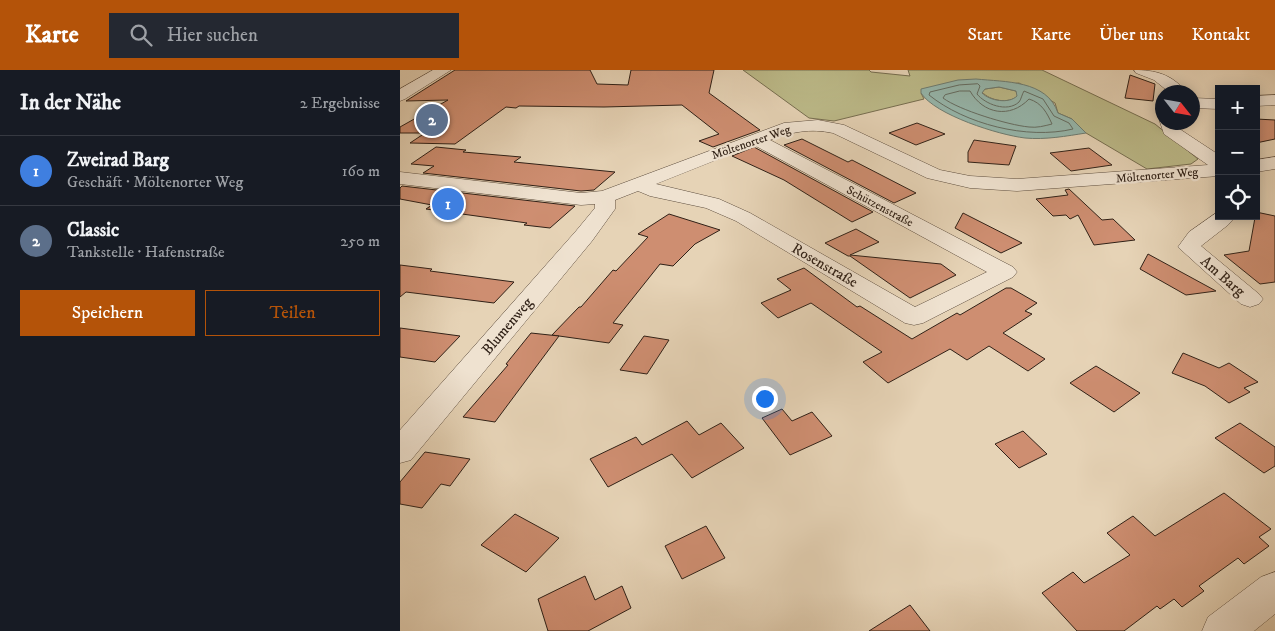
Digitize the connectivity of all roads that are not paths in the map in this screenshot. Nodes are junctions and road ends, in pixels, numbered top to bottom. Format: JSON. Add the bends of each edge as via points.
{"nodes":[{"id":1,"x":444,"y":70,"type":"edge"},
{"id":2,"x":1142,"y":70,"type":"edge"},
{"id":3,"x":1169,"y":85,"type":"edge"},
{"id":4,"x":400,"y":96,"type":"edge"},
{"id":5,"x":1275,"y":100,"type":"edge"},
{"id":6,"x":1260,"y":101,"type":"edge"},
{"id":7,"x":1200,"y":103,"type":"edge"},
{"id":8,"x":1215,"y":104,"type":"edge"},
{"id":9,"x":1170,"y":130,"type":"edge"},
{"id":10,"x":755,"y":139,"type":"junction"},
{"id":11,"x":1215,"y":161,"type":"edge"},
{"id":12,"x":1275,"y":164,"type":"edge"},
{"id":13,"x":1260,"y":166,"type":"edge"},
{"id":14,"x":1215,"y":170,"type":"edge"},
{"id":15,"x":400,"y":178,"type":"edge"},
{"id":16,"x":639,"y":184,"type":"junction"},
{"id":17,"x":605,"y":197,"type":"junction"},
{"id":18,"x":1221,"y":220,"type":"edge"},
{"id":19,"x":1005,"y":272,"type":"joint"},
{"id":20,"x":1250,"y":299,"type":"dead end"},
{"id":21,"x":400,"y":452,"type":"edge"},
{"id":22,"x":1275,"y":590,"type":"edge"},
{"id":23,"x":1222,"y":631,"type":"edge"}],
"edges":[{"from":1,"to":4,"type":"street"},
{"from":2,"to":3,"type":"street"},
{"from":5,"to":6,"type":"street"},
{"from":7,"to":8,"type":"street"},
{"from":9,"to":11,"type":"street"},
{"from":10,"to":14,"type":"street","name":"Möltenorter Weg","via":[[790,127],[818,124],[838,129],[934,174],[998,184],[1078,182]]},
{"from":10,"to":16,"type":"street","name":"Möltenorter Weg"},
{"from":10,"to":19,"type":"street","name":"Schützenstraße"},
{"from":12,"to":13,"type":"street"},
{"from":15,"to":17,"type":"street","name":"Möltenorter Weg","via":[[581,199]]},
{"from":16,"to":17,"type":"street","name":"Möltenorter Weg"},
{"from":16,"to":19,"type":"street","name":"Rosenstraße","via":[[657,192],[712,204],[743,217],[914,317]]},
{"from":17,"to":21,"type":"street","name":"Blumenweg","via":[[605,209],[584,236]]},
{"from":18,"to":20,"type":"street","name":"Am Barg","via":[[1196,235],[1189,246]]},
{"from":22,"to":23,"type":"street"}]}
